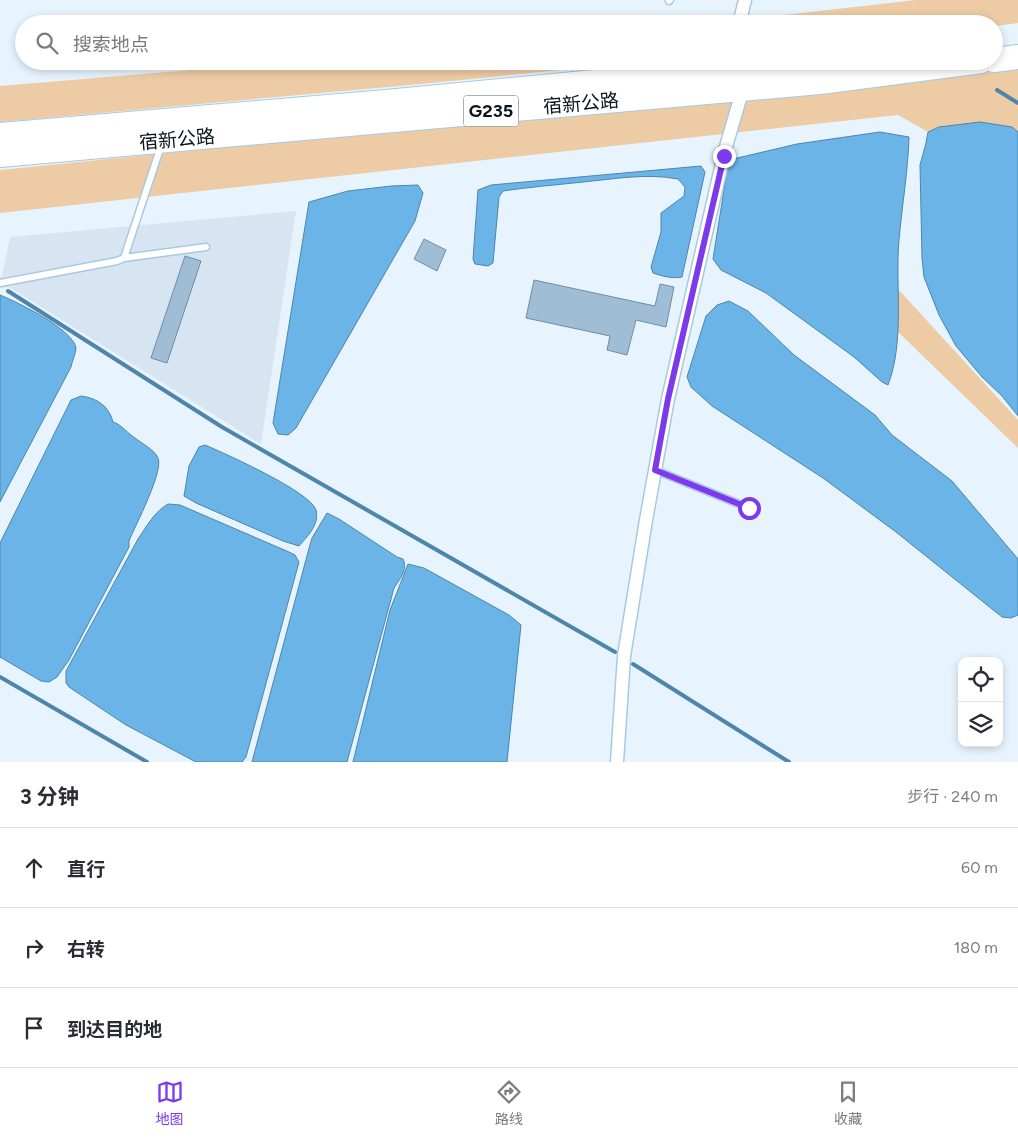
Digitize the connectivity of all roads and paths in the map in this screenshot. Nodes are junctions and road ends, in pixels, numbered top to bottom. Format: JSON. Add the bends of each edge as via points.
{"nodes":[{"id":1,"x":745,"y":0,"type":"edge"},
{"id":2,"x":741,"y":15,"type":"edge"},
{"id":3,"x":1018,"y":40,"type":"edge"},
{"id":4,"x":1003,"y":42,"type":"edge"},
{"id":5,"x":1018,"y":57,"type":"edge"},
{"id":6,"x":1003,"y":59,"type":"edge"},
{"id":7,"x":760,"y":70,"type":"edge"},
{"id":8,"x":913,"y":70,"type":"edge"},
{"id":9,"x":743,"y":73,"type":"edge"},
{"id":10,"x":0,"y":135,"type":"edge"},
{"id":11,"x":163,"y":141,"type":"junction"},
{"id":12,"x":0,"y":155,"type":"edge"},
{"id":13,"x":206,"y":246,"type":"dead end"},
{"id":14,"x":124,"y":258,"type":"junction"},
{"id":15,"x":0,"y":283,"type":"edge"},
{"id":16,"x":655,"y":470,"type":"junction"},
{"id":17,"x":749,"y":508,"type":"dead end"},
{"id":18,"x":617,"y":762,"type":"edge"}],
"edges":[{"from":1,"to":2,"type":"street"},
{"from":3,"to":4,"type":"highway"},
{"from":5,"to":6,"type":"highway"},
{"from":7,"to":9,"type":"highway","name":"宿新公路"},
{"from":8,"to":9,"type":"highway","name":"宿新公路","number":"G235","via":[[820,82]]},
{"from":9,"to":10,"type":"highway","name":"宿新公路"},
{"from":9,"to":11,"type":"highway","name":"宿新公路","number":"G235"},
{"from":9,"to":16,"type":"street","via":[[668,399]]},
{"from":11,"to":12,"type":"highway","name":"宿新公路","number":"G235"},
{"from":11,"to":14,"type":"lane"},
{"from":13,"to":14,"type":"lane"},
{"from":14,"to":15,"type":"lane","via":[[117,262]]},
{"from":16,"to":17,"type":"lane"},
{"from":16,"to":18,"type":"street","via":[[624,656]]}]}
